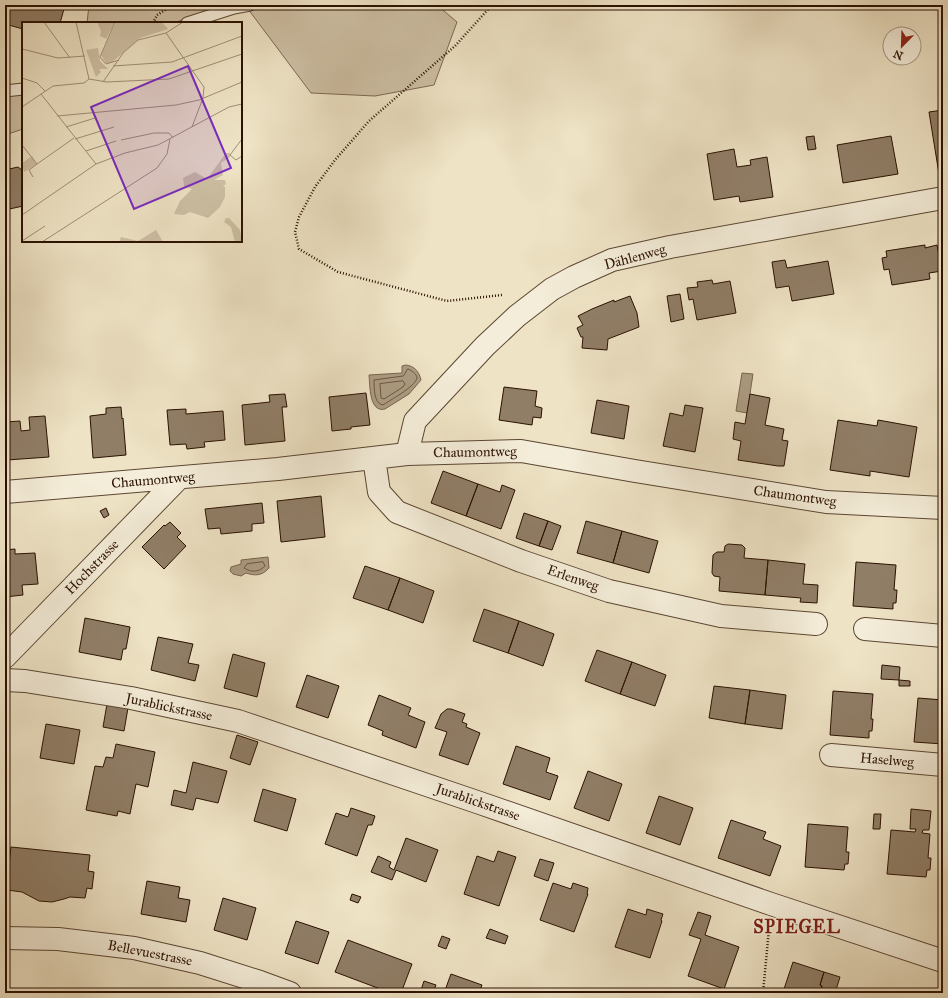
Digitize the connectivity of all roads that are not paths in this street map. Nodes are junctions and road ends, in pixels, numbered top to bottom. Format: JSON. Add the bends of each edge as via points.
{"nodes":[{"id":1,"x":250,"y":5,"type":"edge"},
{"id":2,"x":190,"y":22,"type":"edge"},
{"id":3,"x":22,"y":89,"type":"edge"},
{"id":4,"x":5,"y":91,"type":"edge"},
{"id":5,"x":943,"y":198,"type":"edge"},
{"id":6,"x":407,"y":454,"type":"junction"},
{"id":7,"x":374,"y":458,"type":"junction"},
{"id":8,"x":179,"y":478,"type":"junction"},
{"id":9,"x":5,"y":492,"type":"edge"},
{"id":10,"x":943,"y":508,"type":"edge"},
{"id":11,"x":816,"y":624,"type":"dead end"},
{"id":12,"x":865,"y":629,"type":"dead end"},
{"id":13,"x":943,"y":636,"type":"edge"},
{"id":14,"x":5,"y":657,"type":"edge"},
{"id":15,"x":5,"y":680,"type":"edge"},
{"id":16,"x":832,"y":755,"type":"dead end"},
{"id":17,"x":943,"y":765,"type":"edge"},
{"id":18,"x":5,"y":938,"type":"edge"},
{"id":19,"x":943,"y":961,"type":"edge"},
{"id":20,"x":290,"y":993,"type":"edge"}],
"edges":[{"from":1,"to":2,"type":"lane"},
{"from":3,"to":4,"type":"lane"},
{"from":5,"to":6,"type":"street","name":"Dählenweg","via":[[670,247],[612,260],[574,277],[552,289],[517,316],[485,346],[414,422]]},
{"from":6,"to":7,"type":"street","name":"Chaumontweg"},
{"from":6,"to":10,"type":"street","name":"Chaumontweg","via":[[521,451],[826,502]]},
{"from":7,"to":8,"type":"street","name":"Chaumontweg"},
{"from":7,"to":11,"type":"street","name":"Erlenweg","via":[[379,492],[397,512],[513,558],[609,591],[721,616]]},
{"from":8,"to":9,"type":"street","name":"Chaumontweg"},
{"from":8,"to":14,"type":"street","name":"Hochstrasse"},
{"from":12,"to":13,"type":"street"},
{"from":15,"to":19,"type":"street","name":"Jurablickstrasse","via":[[131,698],[238,721]]},
{"from":16,"to":17,"type":"street","name":"Haselweg"},
{"from":18,"to":20,"type":"street","name":"Bellevuestrasse","via":[[58,939],[134,948],[200,963]]}]}
